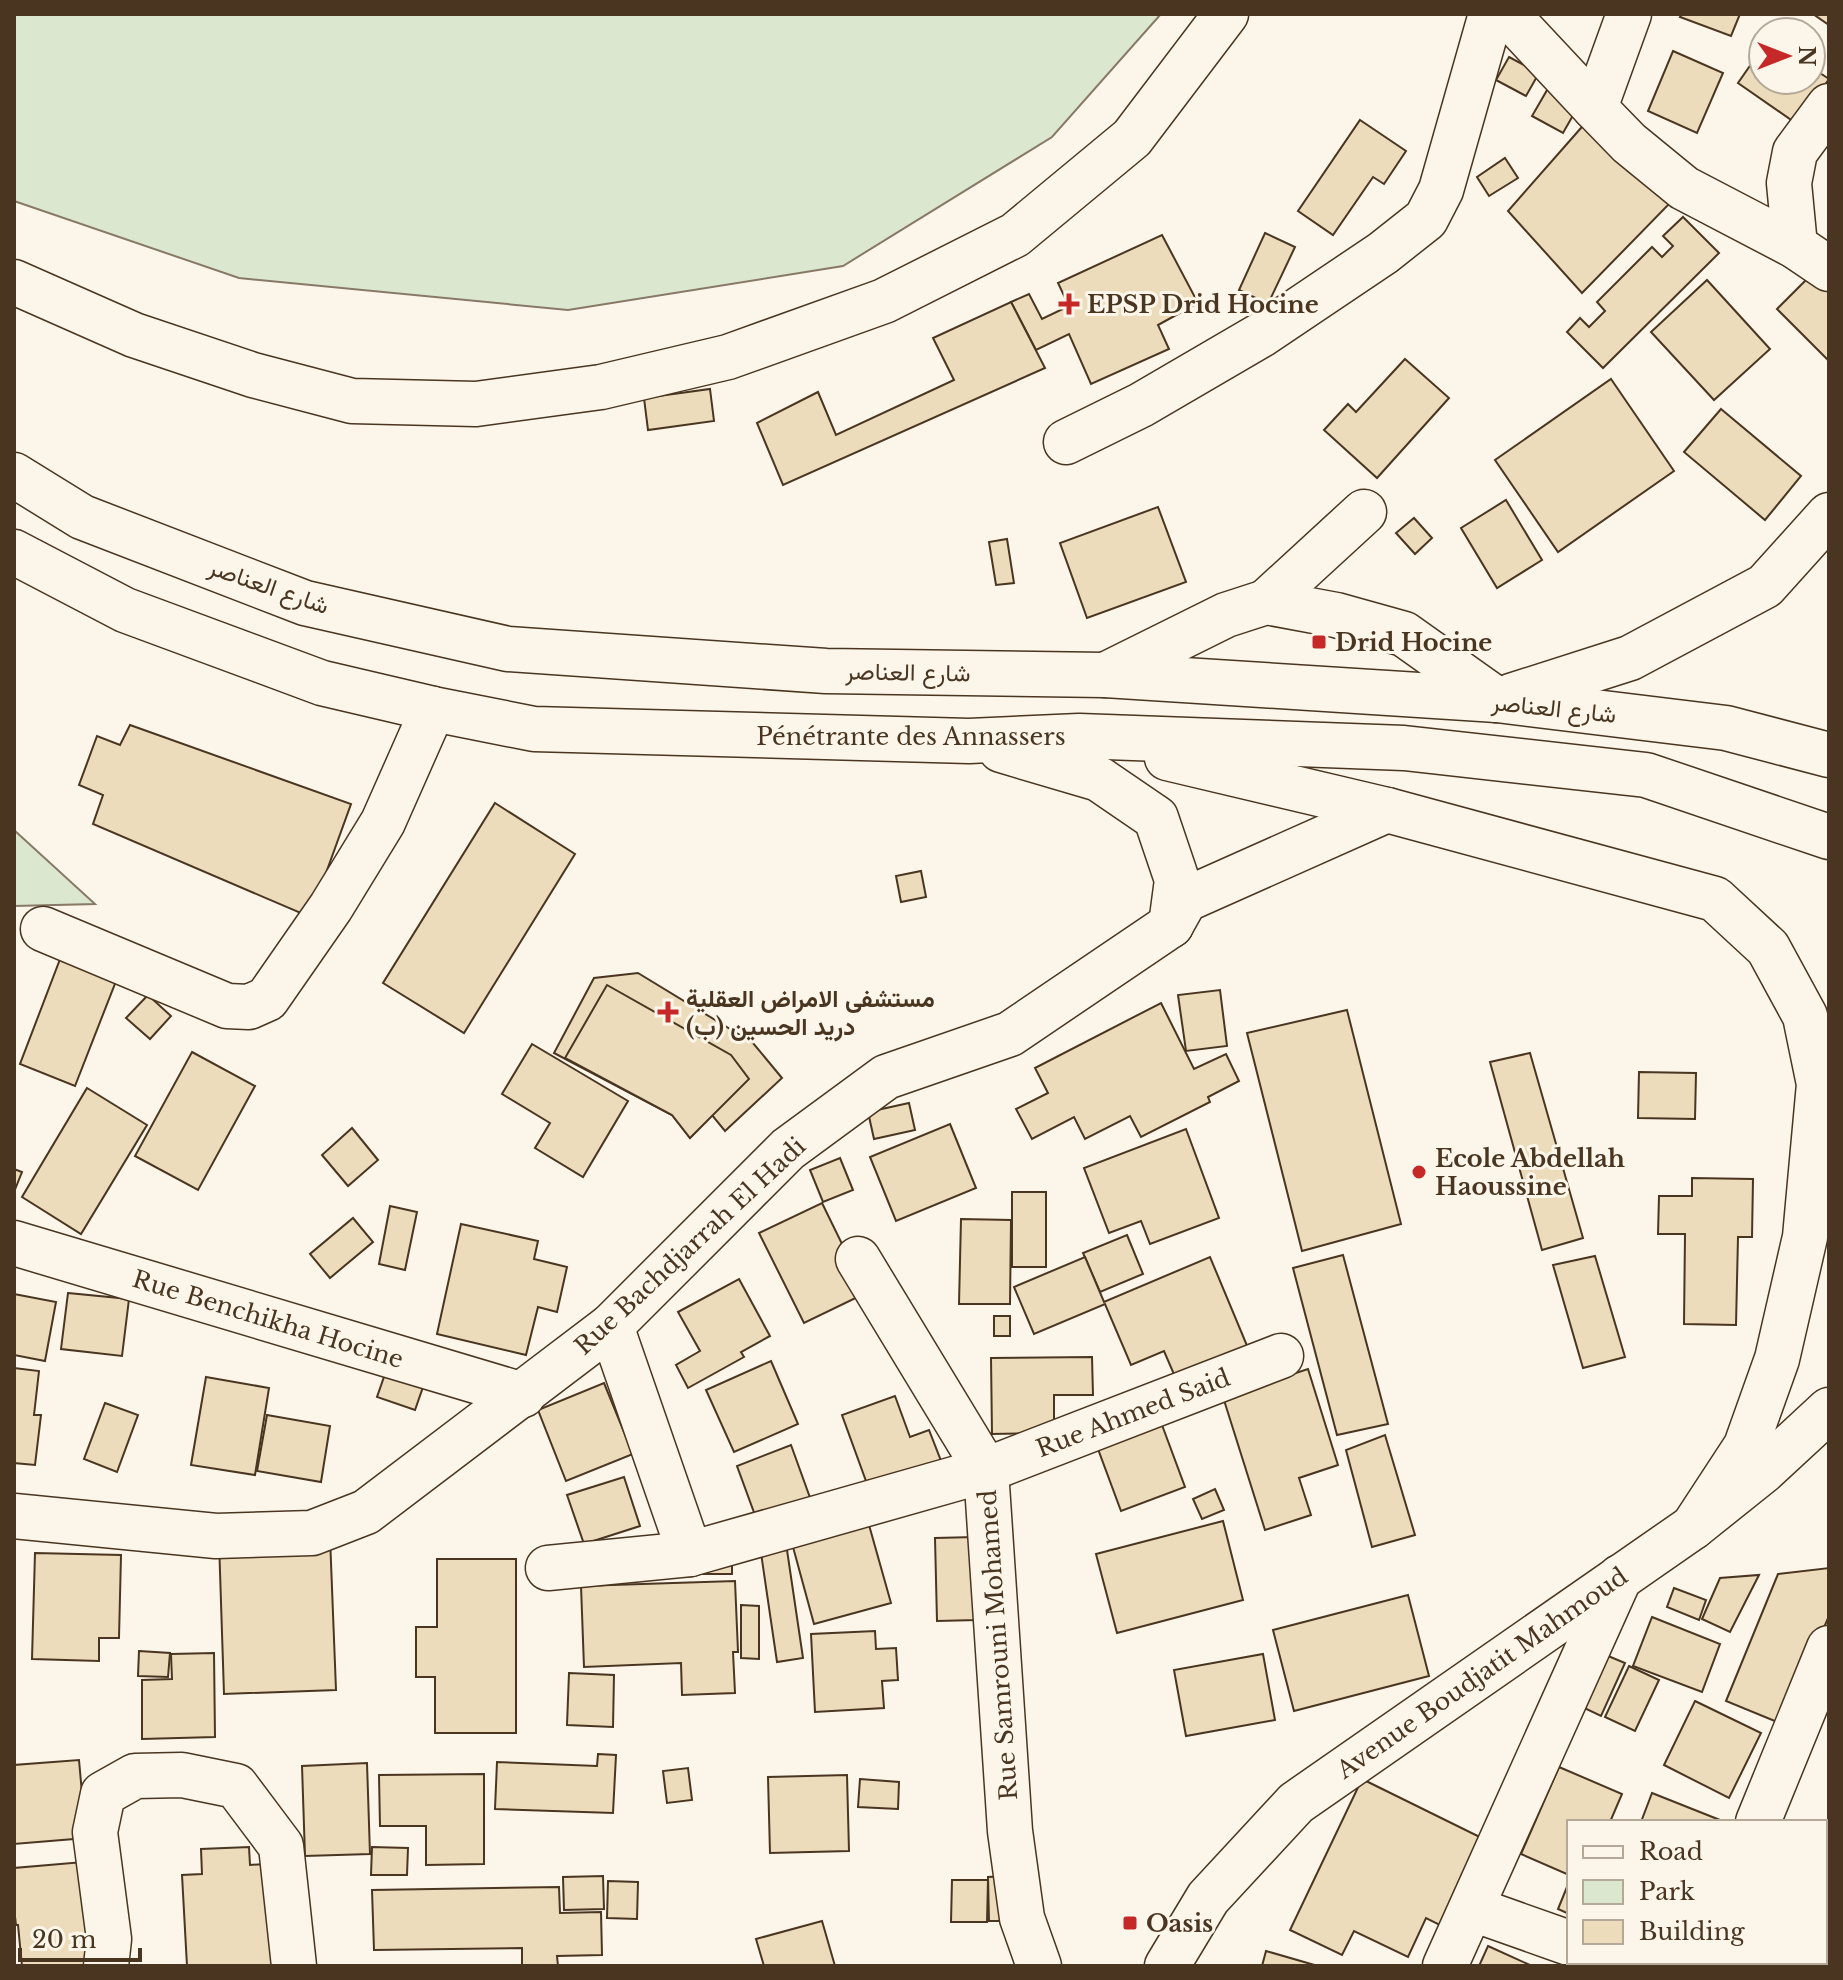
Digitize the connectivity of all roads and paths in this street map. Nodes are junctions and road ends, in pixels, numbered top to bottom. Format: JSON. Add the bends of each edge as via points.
{"nodes":[{"id":1,"x":1226,"y":14,"type":"edge"},
{"id":2,"x":1491,"y":14,"type":"edge"},
{"id":3,"x":1507,"y":14,"type":"edge"},
{"id":4,"x":1629,"y":14,"type":"edge"},
{"id":5,"x":1829,"y":106,"type":"edge"},
{"id":6,"x":1595,"y":108,"type":"junction"},
{"id":7,"x":1812,"y":257,"type":"edge"},
{"id":8,"x":14,"y":282,"type":"edge"},
{"id":9,"x":1066,"y":442,"type":"dead end"},
{"id":10,"x":14,"y":475,"type":"edge"},
{"id":11,"x":1364,"y":512,"type":"dead end"},
{"id":12,"x":1829,"y":515,"type":"edge"},
{"id":13,"x":14,"y":552,"type":"edge"},
{"id":14,"x":1266,"y":602,"type":"junction"},
{"id":15,"x":1105,"y":675,"type":"junction"},
{"id":16,"x":1497,"y":700,"type":"junction"},
{"id":17,"x":433,"y":709,"type":"junction"},
{"id":18,"x":1079,"y":736,"type":"junction"},
{"id":19,"x":969,"y":741,"type":"junction"},
{"id":20,"x":1829,"y":755,"type":"edge"},
{"id":21,"x":1387,"y":810,"type":"junction"},
{"id":22,"x":1829,"y":837,"type":"edge"},
{"id":23,"x":1171,"y":925,"type":"junction"},
{"id":24,"x":43,"y":929,"type":"dead end"},
{"id":25,"x":14,"y":1243,"type":"edge"},
{"id":26,"x":858,"y":1259,"type":"dead end"},
{"id":27,"x":611,"y":1326,"type":"junction"},
{"id":28,"x":1281,"y":1356,"type":"dead end"},
{"id":29,"x":523,"y":1395,"type":"junction"},
{"id":30,"x":1829,"y":1410,"type":"edge"},
{"id":31,"x":986,"y":1470,"type":"junction"},
{"id":32,"x":14,"y":1516,"type":"edge"},
{"id":33,"x":1693,"y":1527,"type":"junction"},
{"id":34,"x":690,"y":1554,"type":"junction"},
{"id":35,"x":548,"y":1568,"type":"dead end"},
{"id":36,"x":1620,"y":1577,"type":"junction"},
{"id":37,"x":1829,"y":1648,"type":"edge"},
{"id":38,"x":1759,"y":1820,"type":"edge"},
{"id":39,"x":1473,"y":1909,"type":"junction"},
{"id":40,"x":1567,"y":1942,"type":"edge"},
{"id":41,"x":106,"y":1966,"type":"edge"},
{"id":42,"x":294,"y":1966,"type":"edge"},
{"id":43,"x":1039,"y":1966,"type":"edge"},
{"id":44,"x":1167,"y":1966,"type":"edge"},
{"id":45,"x":1445,"y":1966,"type":"edge"}],
"edges":[{"from":1,"to":8,"type":"main road","via":[[1132,138],[1015,235],[884,301],[728,357],[601,387],[476,404],[352,401],[134,335]]},
{"from":2,"to":9,"type":"main road","via":[[1441,190],[1426,219],[1261,335]]},
{"from":3,"to":6,"type":"main road"},
{"from":4,"to":6,"type":"main road"},
{"from":5,"to":7,"type":"main road","via":[[1795,152],[1789,183]]},
{"from":6,"to":7,"type":"main road","via":[[1684,188]]},
{"from":10,"to":15,"type":"main road","name":"شارع العناصر","via":[[82,517],[305,603],[508,649],[826,671]]},
{"from":11,"to":14,"type":"main road"},
{"from":12,"to":16,"type":"main road","via":[[1765,586],[1630,658]]},
{"from":13,"to":17,"type":"main road","name":"Pénétrante des Annassers","via":[[125,610],[322,683]]},
{"from":14,"to":15,"type":"main road","via":[[1226,615]]},
{"from":14,"to":16,"type":"main road","via":[[1404,634]]},
{"from":15,"to":16,"type":"main road","name":"شارع العناصر"},
{"from":16,"to":20,"type":"main road","name":"شارع العناصر","via":[[1726,728]]},
{"from":17,"to":19,"type":"main road","name":"Pénétrante des Annassers","via":[[534,729]]},
{"from":17,"to":24,"type":"main road","via":[[383,822],[267,999],[249,1007],[227,1006]]},
{"from":18,"to":19,"type":"main road","name":"Pénétrante des Annassers"},
{"from":18,"to":21,"type":"main road"},
{"from":18,"to":22,"type":"main road","name":"Pénétrante des Annassers","via":[[1404,748],[1646,775]]},
{"from":19,"to":23,"type":"main road","via":[[1099,779],[1156,818],[1177,880]]},
{"from":21,"to":23,"type":"main road","name":"Rue Bachdjarrah El Hadi","via":[[1185,900]]},
{"from":21,"to":33,"type":"main road","via":[[1715,899],[1768,948],[1805,1016],[1819,1084],[1805,1237],[1777,1359],[1746,1446]]},
{"from":23,"to":27,"type":"main road","name":"Rue Bachdjarrah El Hadi","via":[[1010,1034],[886,1077],[788,1149]]},
{"from":25,"to":29,"type":"main road","name":"Rue Benchikha Hocine"},
{"from":26,"to":31,"type":"main road","name":"Rue Samrouni Mohamed"},
{"from":27,"to":29,"type":"main road","name":"Rue Bachdjarrah El Hadi"},
{"from":27,"to":34,"type":"main road"},
{"from":28,"to":31,"type":"main road","name":"Rue Ahmed Said"},
{"from":29,"to":32,"type":"main road","name":"Rue Bachdjarrah El Hadi","via":[[366,1512],[312,1533],[216,1536]]},
{"from":30,"to":33,"type":"main road","name":"Avenue Boudjatit Mahmoud"},
{"from":31,"to":34,"type":"main road","name":"Rue Ahmed Said"},
{"from":31,"to":43,"type":"main road","name":"Rue Samrouni Mohamed","via":[[1010,1831],[1022,1918]]},
{"from":33,"to":36,"type":"main road","name":"Avenue Boudjatit Mahmoud"},
{"from":34,"to":35,"type":"main road","name":"Rue Ahmed Said"},
{"from":36,"to":39,"type":"main road"},
{"from":36,"to":44,"type":"main road","name":"Avenue Boudjatit Mahmoud","via":[[1296,1803],[1208,1898]]},
{"from":37,"to":38,"type":"main road"},
{"from":39,"to":40,"type":"main road"},
{"from":39,"to":45,"type":"main road"},
{"from":41,"to":42,"type":"main road","via":[[109,1939],[95,1832],[103,1794],[135,1776],[182,1775],[236,1786],[281,1846]]}]}
